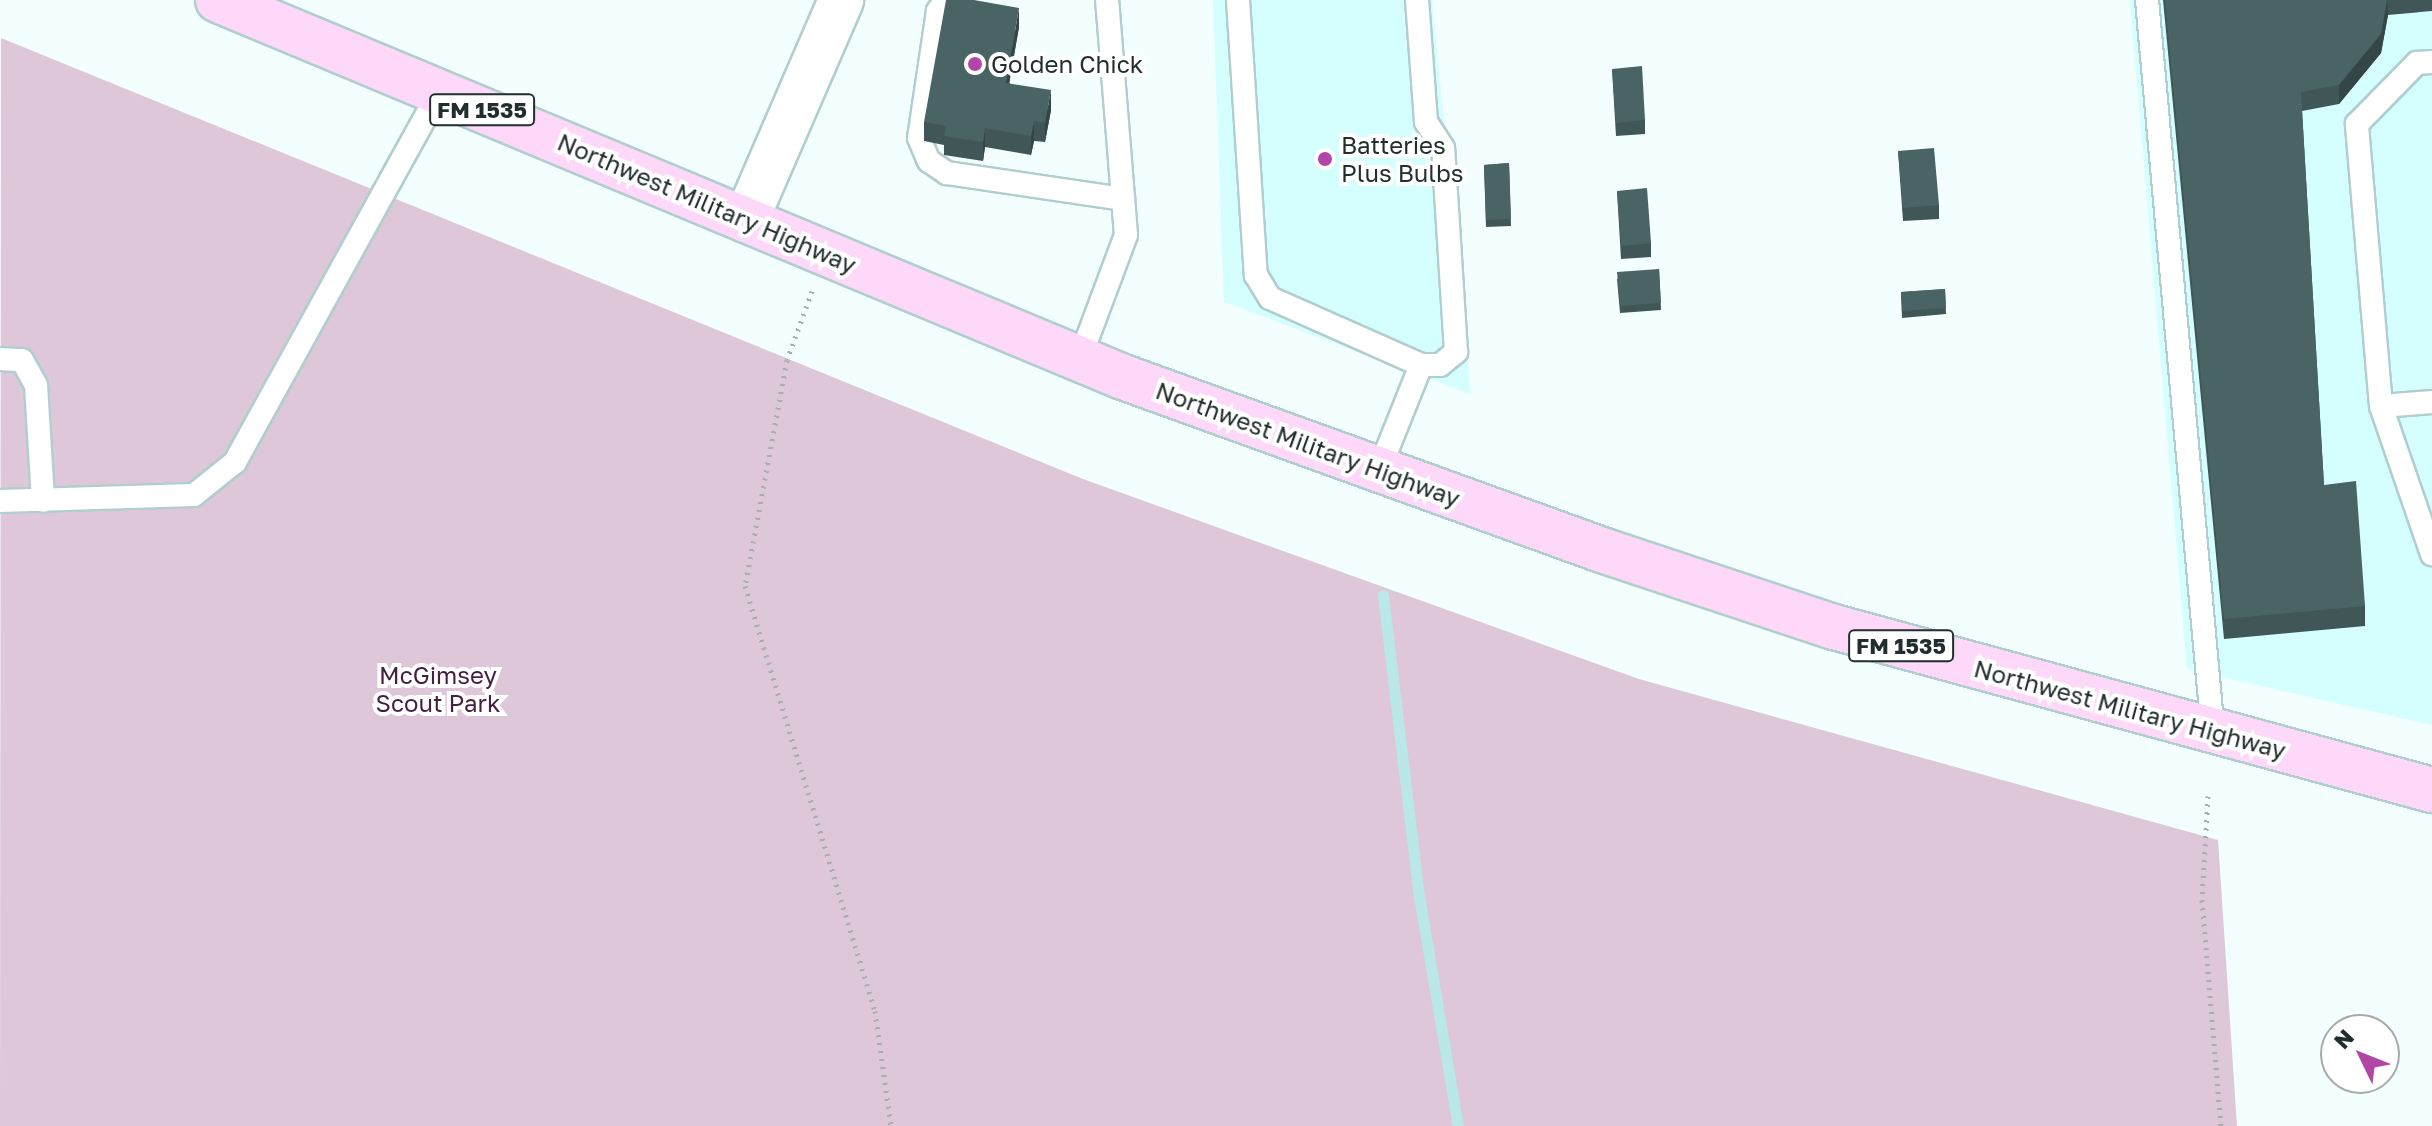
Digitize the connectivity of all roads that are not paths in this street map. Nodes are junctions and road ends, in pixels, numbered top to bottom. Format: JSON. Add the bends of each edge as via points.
{"nodes":[{"id":1,"x":218,"y":0,"type":"edge"},
{"id":2,"x":841,"y":0,"type":"edge"},
{"id":3,"x":946,"y":0,"type":"edge"},
{"id":4,"x":1107,"y":0,"type":"edge"},
{"id":5,"x":1238,"y":0,"type":"edge"},
{"id":6,"x":1417,"y":0,"type":"edge"},
{"id":7,"x":2147,"y":0,"type":"edge"},
{"id":8,"x":2432,"y":62,"type":"edge"},
{"id":9,"x":439,"y":92,"type":"junction"},
{"id":10,"x":1123,"y":199,"type":"junction"},
{"id":11,"x":746,"y":220,"type":"junction"},
{"id":12,"x":1080,"y":358,"type":"junction"},
{"id":13,"x":0,"y":359,"type":"edge"},
{"id":14,"x":1421,"y":365,"type":"junction"},
{"id":15,"x":2432,"y":402,"type":"edge"},
{"id":16,"x":2381,"y":406,"type":"junction"},
{"id":17,"x":1379,"y":470,"type":"junction"},
{"id":18,"x":0,"y":501,"type":"edge"},
{"id":19,"x":43,"y":501,"type":"junction"},
{"id":20,"x":2432,"y":554,"type":"edge"},
{"id":21,"x":2213,"y":734,"type":"junction"},
{"id":22,"x":2432,"y":790,"type":"edge"}],
"edges":[{"from":1,"to":9,"type":"main road","name":"Northwest Military Highway","number":"FM 1535"},
{"from":2,"to":11,"type":"main road"},
{"from":3,"to":10,"type":"lane","via":[[938,11],[919,138],[929,161],[947,173]]},
{"from":4,"to":10,"type":"lane"},
{"from":5,"to":14,"type":"lane","via":[[1256,275],[1270,298]]},
{"from":6,"to":14,"type":"lane","via":[[1426,122],[1443,148],[1456,352],[1440,365]]},
{"from":7,"to":21,"type":"lane"},
{"from":8,"to":16,"type":"lane","via":[[2417,63],[2357,124]]},
{"from":9,"to":11,"type":"main road","name":"Northwest Military Highway","number":"FM 1535"},
{"from":9,"to":19,"type":"lane","via":[[235,462],[194,495]]},
{"from":10,"to":12,"type":"lane","via":[[1126,235]]},
{"from":11,"to":12,"type":"main road","name":"Northwest Military Highway","number":"FM 1535"},
{"from":12,"to":17,"type":"main road","name":"Northwest Military Highway","number":"FM 1535"},
{"from":13,"to":19,"type":"lane","via":[[22,360],[36,385]]},
{"from":14,"to":17,"type":"lane"},
{"from":15,"to":16,"type":"lane"},
{"from":16,"to":20,"type":"lane"},
{"from":17,"to":21,"type":"main road","name":"Northwest Military Highway","number":"FM 1535","via":[[1834,627]]},
{"from":18,"to":19,"type":"lane"},
{"from":21,"to":22,"type":"main road","name":"Northwest Military Highway","number":"FM 1535"}]}
